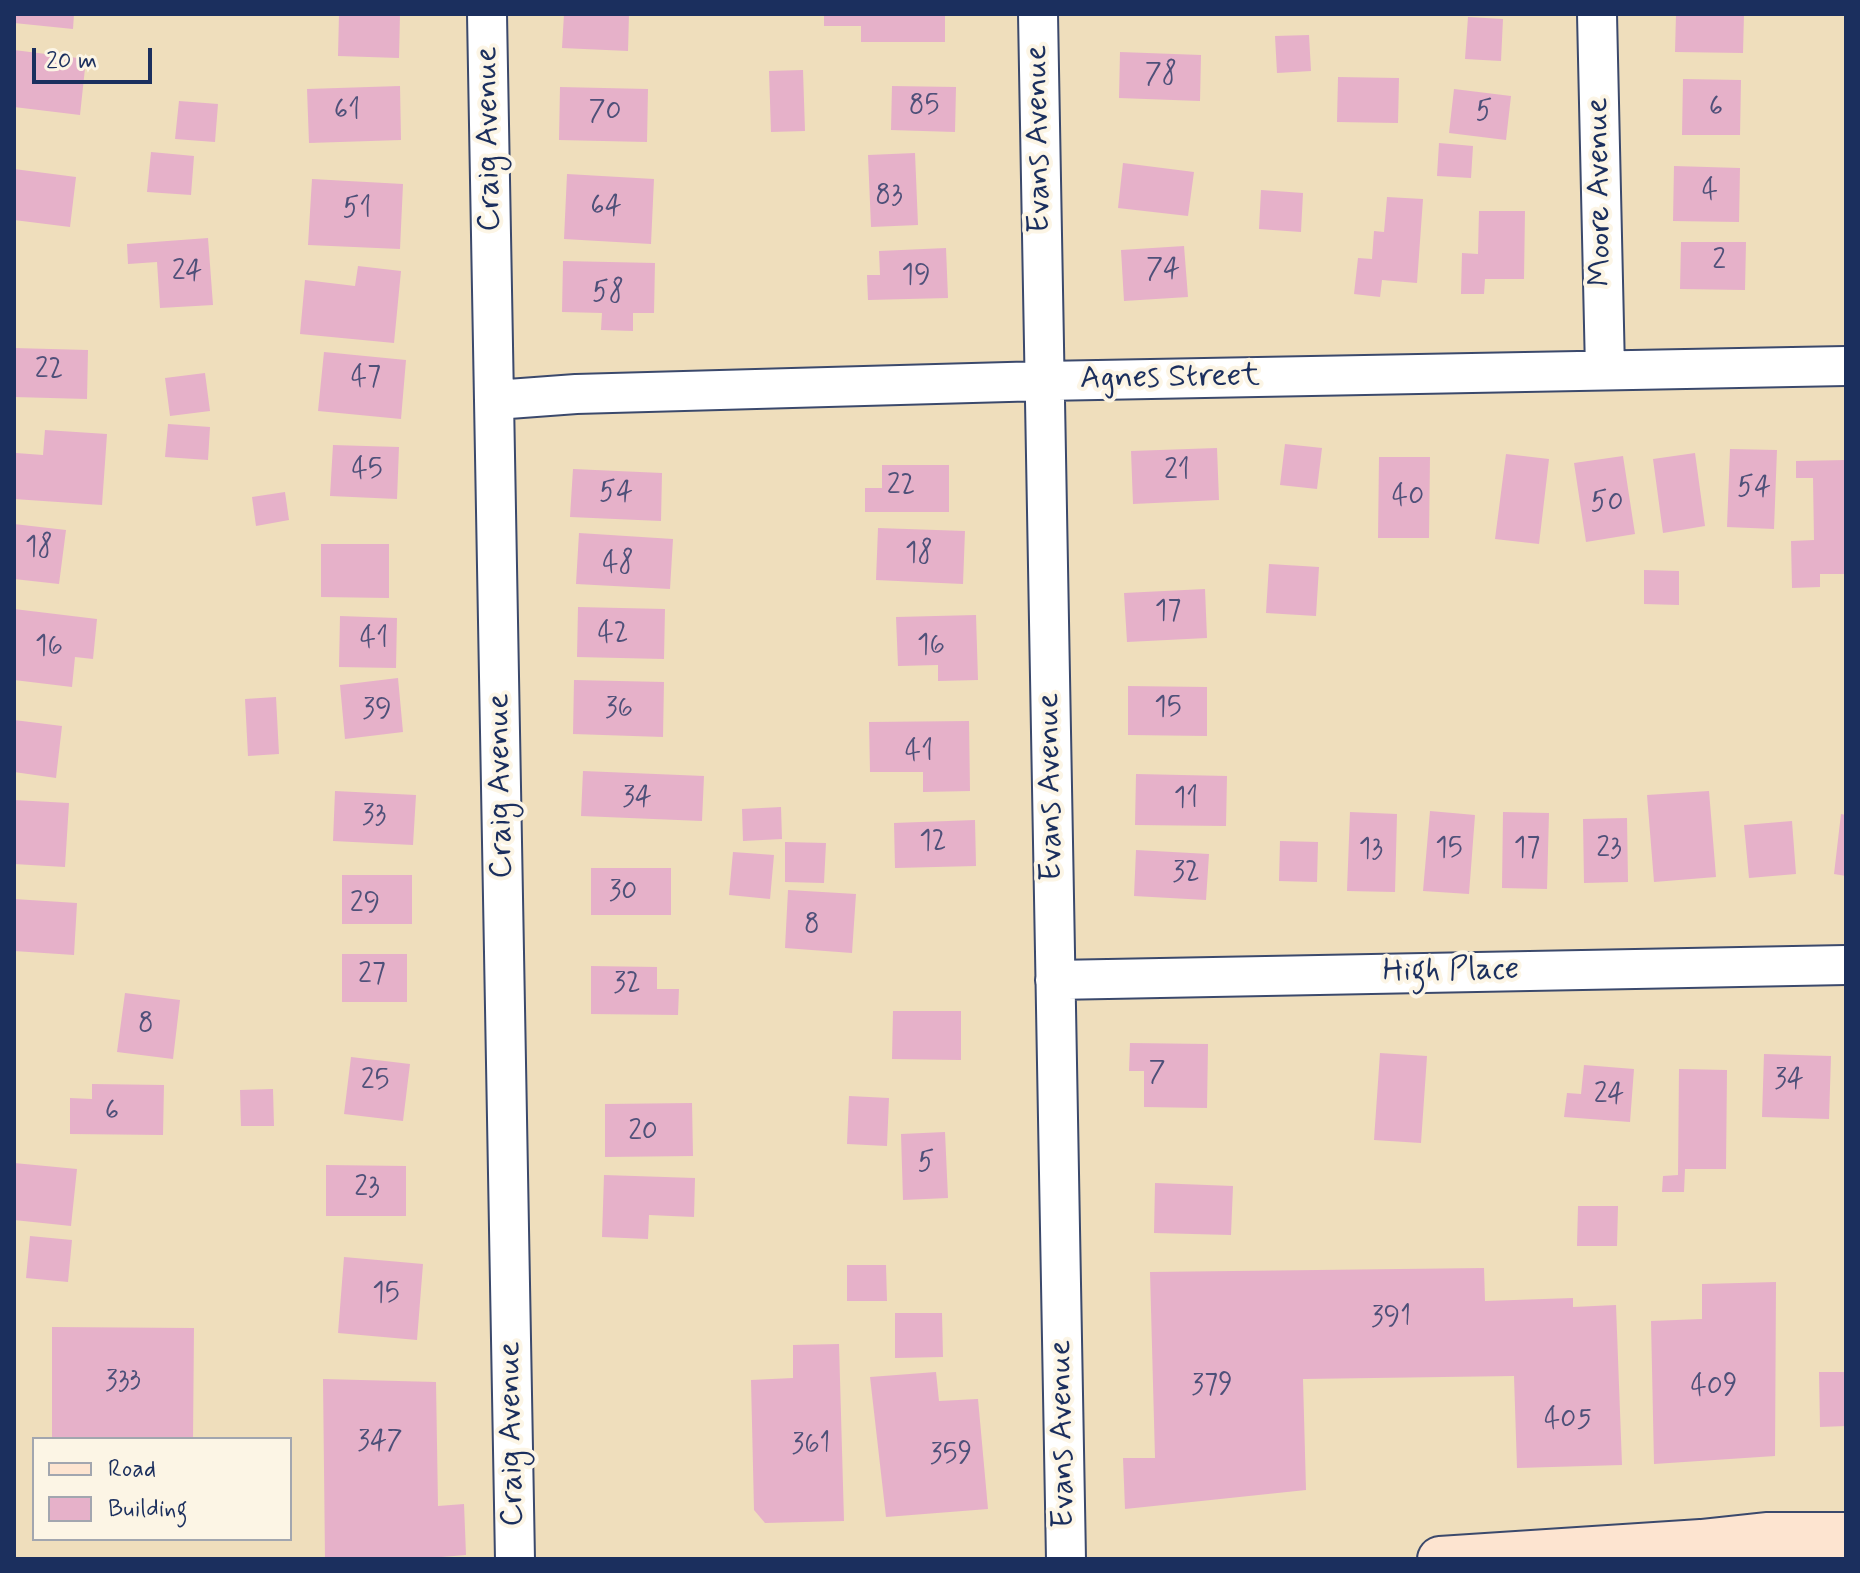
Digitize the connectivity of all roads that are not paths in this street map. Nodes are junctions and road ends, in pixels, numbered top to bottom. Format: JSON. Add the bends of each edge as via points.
{"nodes":[{"id":1,"x":487,"y":14,"type":"edge"},
{"id":2,"x":1038,"y":14,"type":"edge"},
{"id":3,"x":1597,"y":14,"type":"edge"},
{"id":4,"x":1846,"y":366,"type":"edge"},
{"id":5,"x":1605,"y":370,"type":"junction"},
{"id":6,"x":1044,"y":381,"type":"junction"},
{"id":7,"x":495,"y":400,"type":"junction"},
{"id":8,"x":1846,"y":965,"type":"edge"},
{"id":9,"x":1055,"y":980,"type":"junction"},
{"id":10,"x":1846,"y":1535,"type":"edge"},
{"id":11,"x":1701,"y":1550,"type":"edge"},
{"id":12,"x":515,"y":1559,"type":"edge"},
{"id":13,"x":1066,"y":1559,"type":"edge"},
{"id":14,"x":1440,"y":1559,"type":"edge"}],
"edges":[{"from":1,"to":7,"type":"street","name":"Craig Avenue"},
{"from":2,"to":6,"type":"street","name":"Evans Avenue"},
{"from":3,"to":5,"type":"street","name":"Moore Avenue"},
{"from":4,"to":5,"type":"street","name":"Agnes Street"},
{"from":5,"to":6,"type":"street","name":"Agnes Street"},
{"from":6,"to":7,"type":"street","name":"Agnes Street"},
{"from":6,"to":9,"type":"street","name":"Evans Avenue"},
{"from":7,"to":12,"type":"street","name":"Craig Avenue"},
{"from":8,"to":9,"type":"street","name":"High Place"},
{"from":9,"to":13,"type":"street","name":"Evans Avenue"},
{"from":10,"to":11,"type":"main road","via":[[1766,1535]]},
{"from":11,"to":14,"type":"main road"}]}
